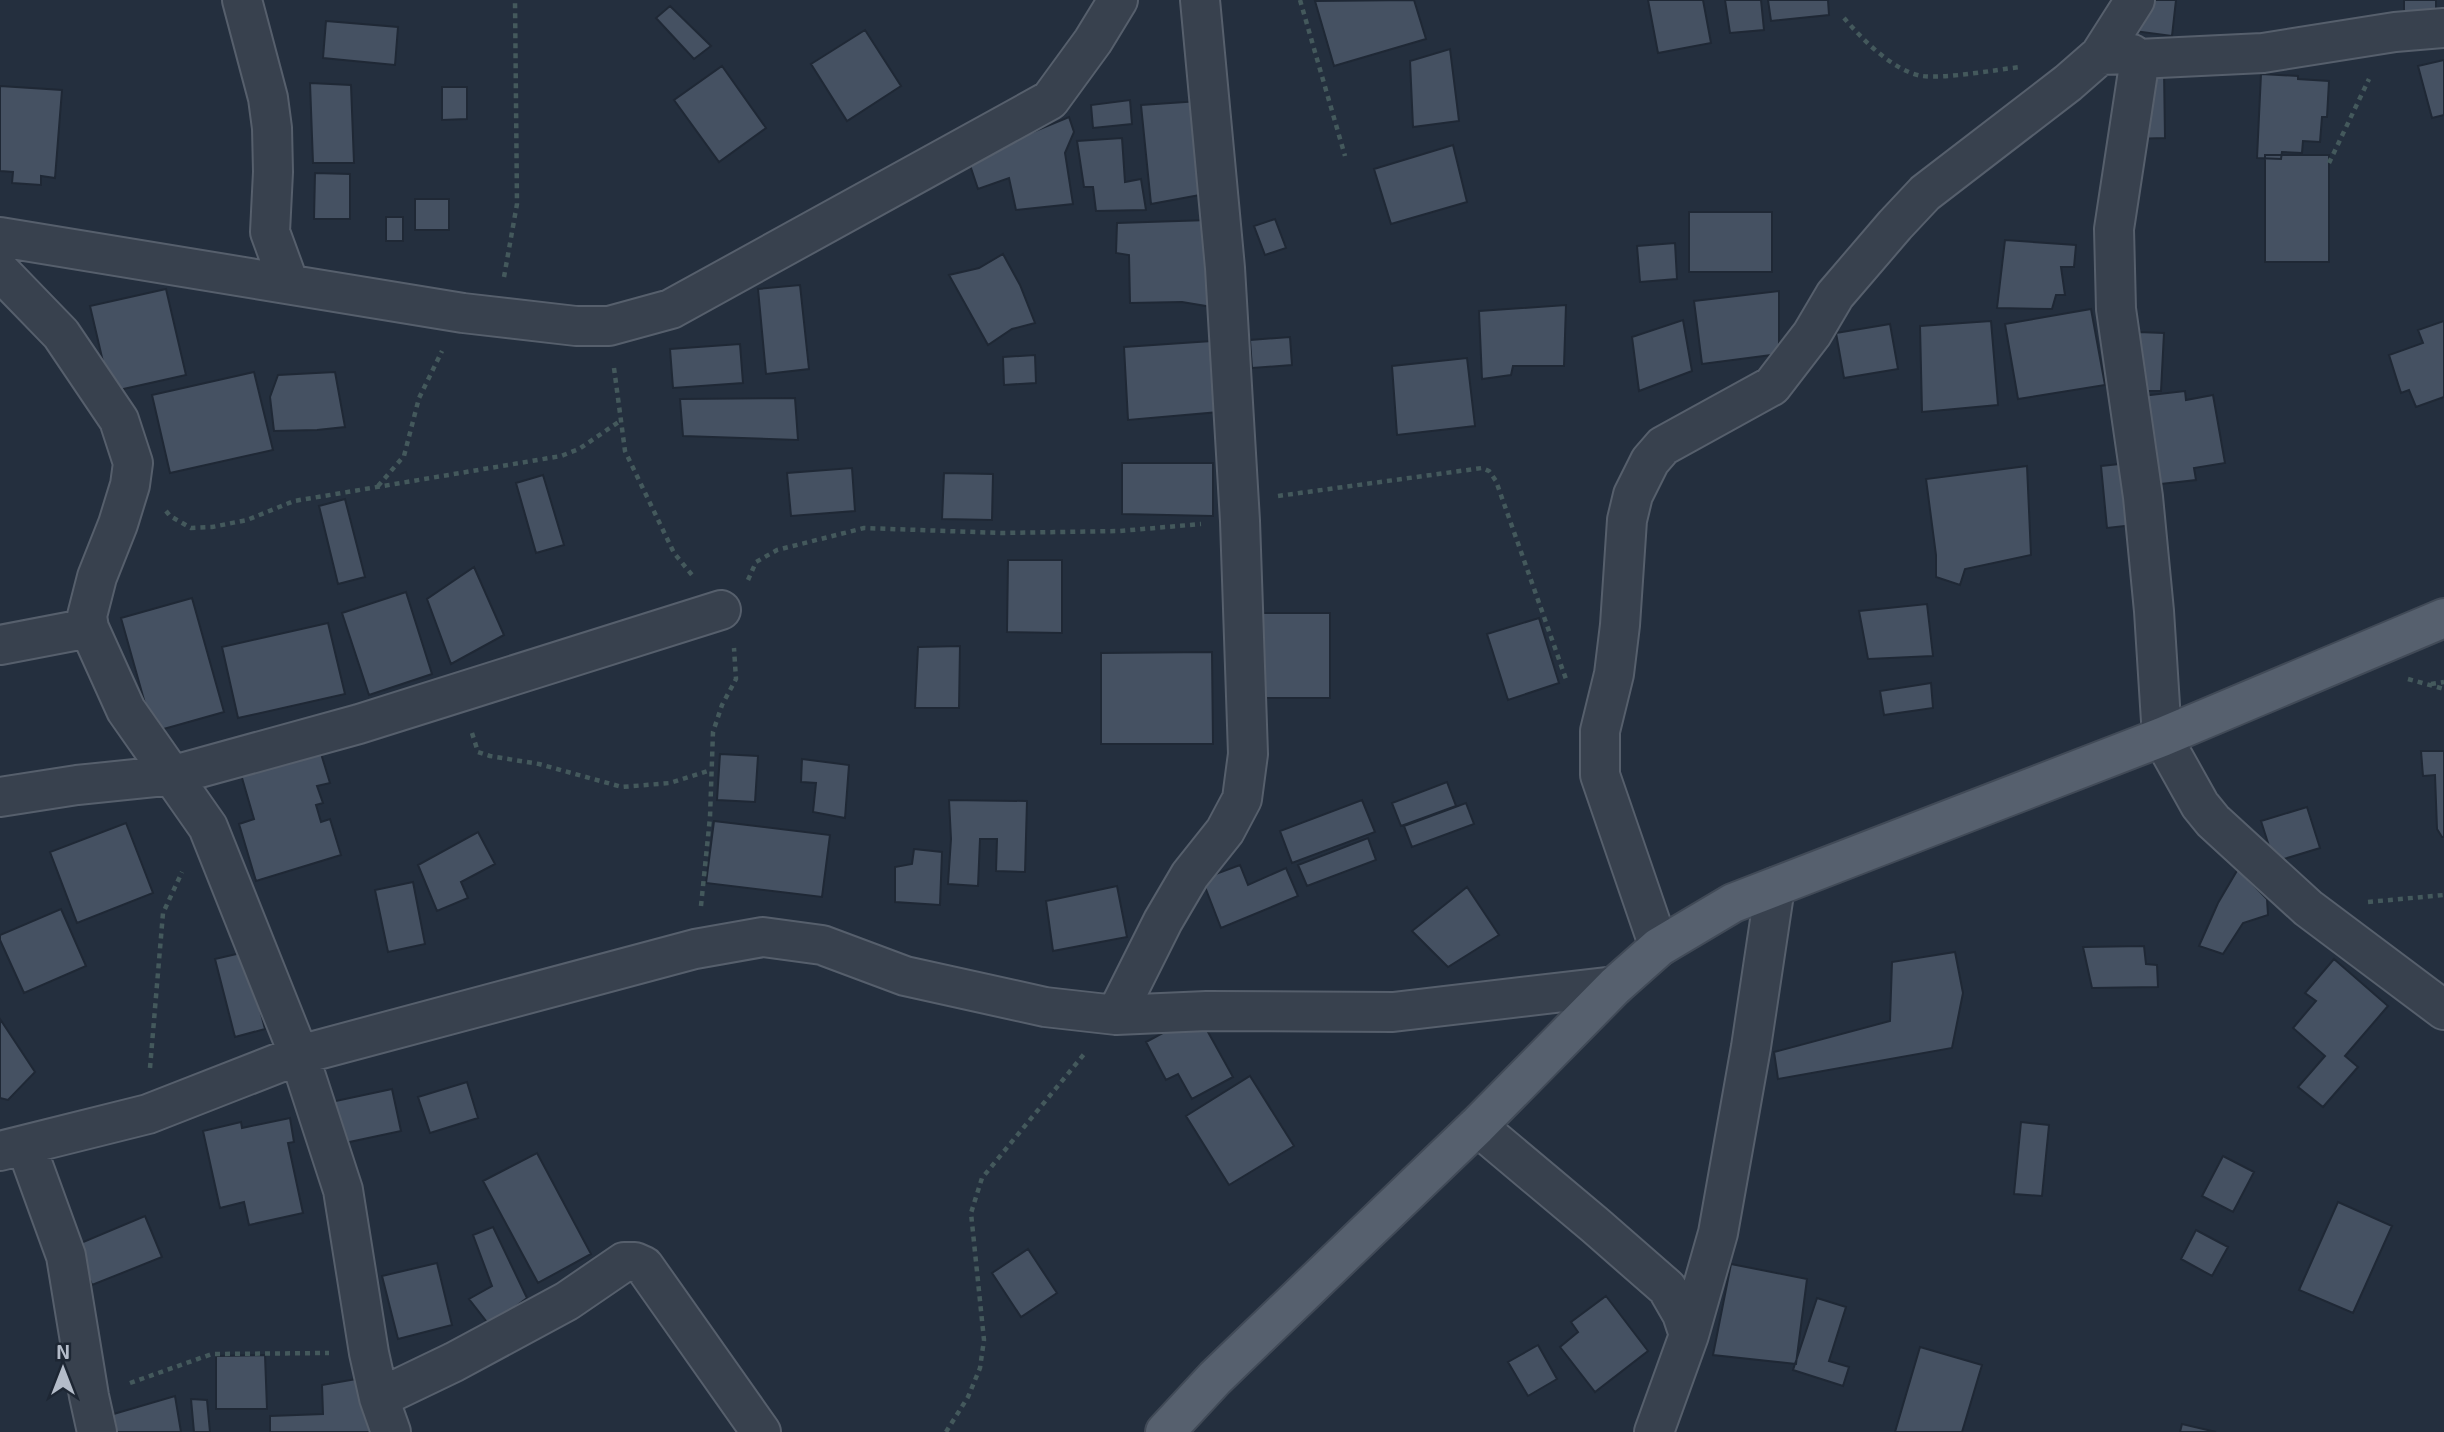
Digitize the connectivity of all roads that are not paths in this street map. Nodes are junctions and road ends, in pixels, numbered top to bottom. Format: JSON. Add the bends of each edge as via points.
{"nodes":[{"id":1,"x":242,"y":0,"type":"edge"},
{"id":2,"x":1118,"y":0,"type":"edge"},
{"id":3,"x":1200,"y":0,"type":"edge"},
{"id":4,"x":2135,"y":0,"type":"edge"},
{"id":5,"x":2444,"y":28,"type":"edge"},
{"id":6,"x":2100,"y":55,"type":"junction"},
{"id":7,"x":2138,"y":59,"type":"junction"},
{"id":8,"x":0,"y":236,"type":"edge"},
{"id":9,"x":0,"y":271,"type":"edge"},
{"id":10,"x":289,"y":284,"type":"junction"},
{"id":11,"x":733,"y":599,"type":"road end"},
{"id":12,"x":2444,"y":618,"type":"edge"},
{"id":13,"x":89,"y":628,"type":"junction"},
{"id":14,"x":0,"y":645,"type":"edge"},
{"id":15,"x":2162,"y":737,"type":"junction"},
{"id":16,"x":174,"y":775,"type":"junction"},
{"id":17,"x":0,"y":797,"type":"edge"},
{"id":18,"x":1775,"y":887,"type":"junction"},
{"id":19,"x":1659,"y":947,"type":"junction"},
{"id":20,"x":1615,"y":986,"type":"junction"},
{"id":21,"x":2444,"y":1010,"type":"edge"},
{"id":22,"x":1116,"y":1015,"type":"junction"},
{"id":23,"x":299,"y":1055,"type":"junction"},
{"id":24,"x":1477,"y":1126,"type":"junction"},
{"id":25,"x":13,"y":1148,"type":"edge"},
{"id":26,"x":1689,"y":1335,"type":"junction"},
{"id":27,"x":93,"y":1414,"type":"edge"},
{"id":28,"x":385,"y":1415,"type":"edge"},
{"id":29,"x":761,"y":1432,"type":"edge"},
{"id":30,"x":1165,"y":1432,"type":"edge"},
{"id":31,"x":1654,"y":1432,"type":"edge"}],
"edges":[{"from":1,"to":10,"type":"street","via":[[271,118],[270,232]]},
{"from":2,"to":10,"type":"street","via":[[1050,100],[671,309],[609,326],[576,326]]},
{"from":3,"to":22,"type":"street","via":[[1225,268],[1248,754],[1242,799],[1163,920]]},
{"from":4,"to":6,"type":"street"},
{"from":5,"to":7,"type":"street","via":[[2263,53]]},
{"from":6,"to":7,"type":"street","via":[[2132,54]]},
{"from":6,"to":19,"type":"street","via":[[1925,193],[1835,295],[1772,386],[1663,446],[1633,495],[1614,674],[1600,731],[1600,775]]},
{"from":7,"to":15,"type":"street","via":[[2114,229],[2116,309],[2143,497]]},
{"from":8,"to":10,"type":"street"},
{"from":9,"to":13,"type":"street","via":[[61,334],[119,420],[133,463],[118,524],[97,577],[87,615]]},
{"from":11,"to":16,"type":"street","via":[[359,724]]},
{"from":12,"to":15,"type":"main road"},
{"from":13,"to":14,"type":"street"},
{"from":13,"to":16,"type":"street","via":[[126,710]]},
{"from":15,"to":18,"type":"main road"},
{"from":15,"to":21,"type":"street","via":[[2213,821],[2308,908]]},
{"from":16,"to":17,"type":"street"},
{"from":16,"to":23,"type":"street","via":[[208,827]]},
{"from":18,"to":19,"type":"main road","via":[[1733,903]]},
{"from":18,"to":26,"type":"street","via":[[1718,1233]]},
{"from":19,"to":20,"type":"main road"},
{"from":20,"to":22,"type":"street","via":[[1392,1012]]},
{"from":20,"to":24,"type":"main road"},
{"from":22,"to":23,"type":"street","via":[[1045,1007],[905,976],[822,945],[763,937],[695,949]]},
{"from":23,"to":25,"type":"street","via":[[148,1114]]},
{"from":23,"to":28,"type":"street","via":[[343,1190],[369,1353]]},
{"from":24,"to":26,"type":"street","via":[[1667,1288]]},
{"from":24,"to":30,"type":"main road","via":[[1215,1378]]},
{"from":25,"to":27,"type":"street","via":[[66,1256]]},
{"from":26,"to":31,"type":"street"},
{"from":28,"to":29,"type":"street","via":[[454,1362],[567,1301],[624,1262],[635,1262],[645,1266]]}]}
